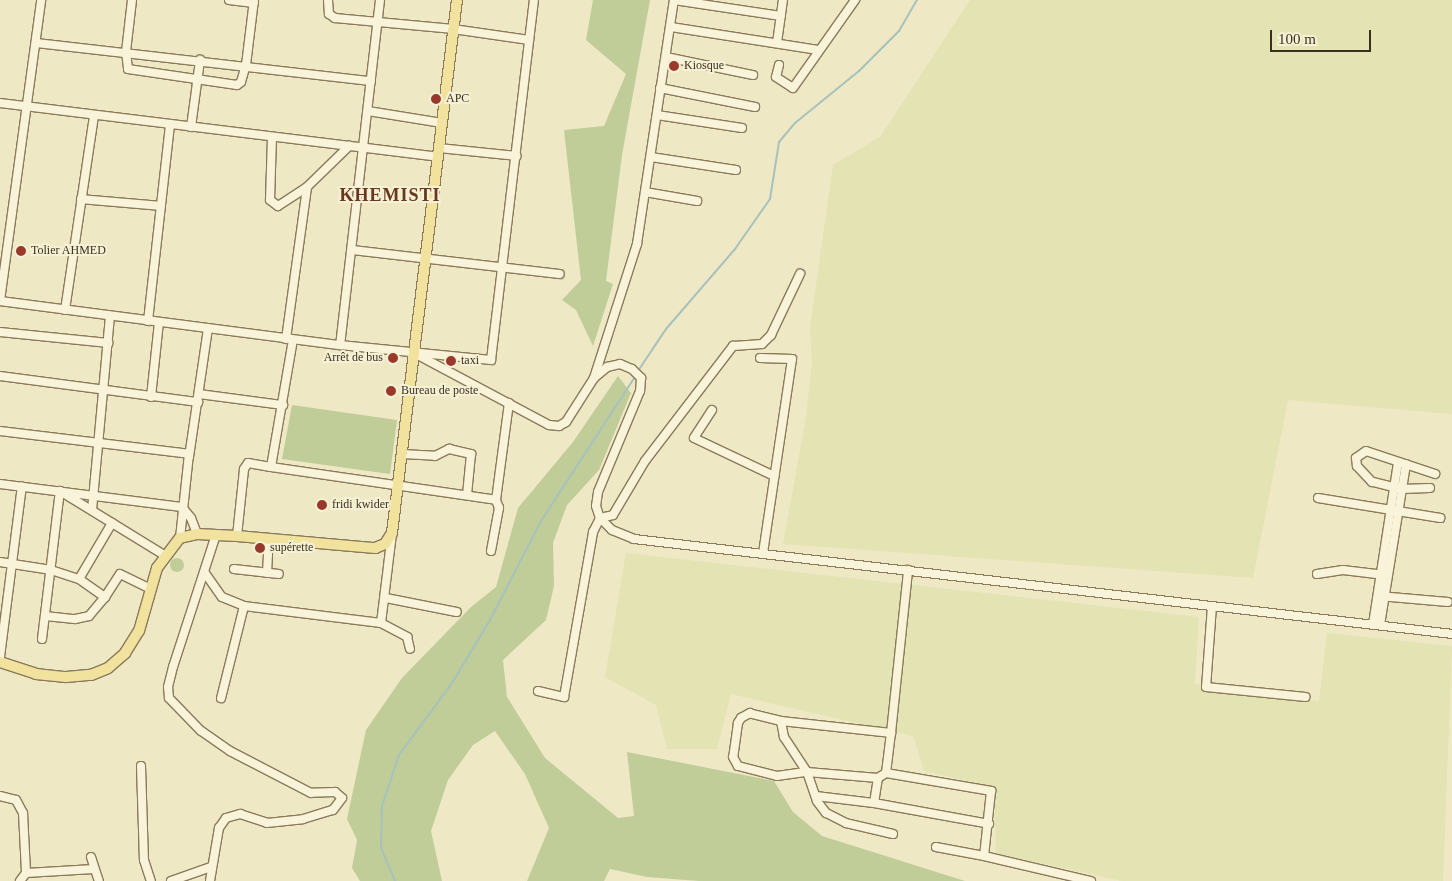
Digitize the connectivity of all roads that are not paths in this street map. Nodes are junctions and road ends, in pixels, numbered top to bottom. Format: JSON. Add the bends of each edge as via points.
{"nodes":[{"id":1,"x":41,"y":0,"type":"edge"},
{"id":2,"x":132,"y":0,"type":"edge"},
{"id":3,"x":229,"y":0,"type":"edge"},
{"id":4,"x":328,"y":0,"type":"edge"},
{"id":5,"x":380,"y":0,"type":"edge"},
{"id":6,"x":457,"y":0,"type":"edge"},
{"id":7,"x":534,"y":0,"type":"edge"},
{"id":8,"x":674,"y":0,"type":"edge"},
{"id":9,"x":783,"y":0,"type":"edge"},
{"id":10,"x":855,"y":0,"type":"edge"},
{"id":11,"x":254,"y":1,"type":"edge"},
{"id":12,"x":781,"y":16,"type":"junction"},
{"id":13,"x":377,"y":23,"type":"junction"},
{"id":14,"x":670,"y":27,"type":"junction"},
{"id":15,"x":453,"y":28,"type":"junction"},
{"id":16,"x":529,"y":40,"type":"junction"},
{"id":17,"x":36,"y":43,"type":"junction"},
{"id":18,"x":776,"y":43,"type":"junction"},
{"id":19,"x":818,"y":50,"type":"junction"},
{"id":20,"x":126,"y":52,"type":"junction"},
{"id":21,"x":666,"y":57,"type":"junction"},
{"id":22,"x":200,"y":60,"type":"junction"},
{"id":23,"x":246,"y":65,"type":"junction"},
{"id":24,"x":779,"y":65,"type":"dead end"},
{"id":25,"x":753,"y":75,"type":"dead end"},
{"id":26,"x":371,"y":81,"type":"junction"},
{"id":27,"x":197,"y":82,"type":"junction"},
{"id":28,"x":660,"y":88,"type":"junction"},
{"id":29,"x":0,"y":104,"type":"edge"},
{"id":30,"x":28,"y":107,"type":"junction"},
{"id":31,"x":755,"y":107,"type":"dead end"},
{"id":32,"x":368,"y":111,"type":"junction"},
{"id":33,"x":94,"y":115,"type":"junction"},
{"id":34,"x":657,"y":115,"type":"junction"},
{"id":35,"x":442,"y":123,"type":"junction"},
{"id":36,"x":170,"y":124,"type":"junction"},
{"id":37,"x":190,"y":127,"type":"junction"},
{"id":38,"x":742,"y":128,"type":"dead end"},
{"id":39,"x":272,"y":137,"type":"junction"},
{"id":40,"x":349,"y":146,"type":"junction"},
{"id":41,"x":364,"y":148,"type":"junction"},
{"id":42,"x":438,"y":152,"type":"junction"},
{"id":43,"x":517,"y":156,"type":"junction"},
{"id":44,"x":651,"y":157,"type":"junction"},
{"id":45,"x":736,"y":170,"type":"dead end"},
{"id":46,"x":307,"y":187,"type":"junction"},
{"id":47,"x":645,"y":192,"type":"junction"},
{"id":48,"x":81,"y":200,"type":"junction"},
{"id":49,"x":697,"y":201,"type":"dead end"},
{"id":50,"x":161,"y":206,"type":"junction"},
{"id":51,"x":352,"y":250,"type":"junction"},
{"id":52,"x":426,"y":258,"type":"junction"},
{"id":53,"x":502,"y":268,"type":"junction"},
{"id":54,"x":560,"y":274,"type":"dead end"},
{"id":55,"x":800,"y":274,"type":"dead end"},
{"id":56,"x":0,"y":301,"type":"edge"},
{"id":57,"x":64,"y":310,"type":"junction"},
{"id":58,"x":110,"y":316,"type":"junction"},
{"id":59,"x":148,"y":321,"type":"junction"},
{"id":60,"x":160,"y":322,"type":"junction"},
{"id":61,"x":208,"y":329,"type":"junction"},
{"id":62,"x":0,"y":332,"type":"edge"},
{"id":63,"x":289,"y":340,"type":"junction"},
{"id":64,"x":108,"y":343,"type":"junction"},
{"id":65,"x":340,"y":345,"type":"junction"},
{"id":66,"x":414,"y":353,"type":"junction"},
{"id":67,"x":760,"y":358,"type":"dead end"},
{"id":68,"x":0,"y":376,"type":"edge"},
{"id":69,"x":594,"y":378,"type":"junction"},
{"id":70,"x":103,"y":391,"type":"junction"},
{"id":71,"x":151,"y":396,"type":"junction"},
{"id":72,"x":199,"y":398,"type":"junction"},
{"id":73,"x":508,"y":403,"type":"junction"},
{"id":74,"x":283,"y":405,"type":"junction"},
{"id":75,"x":712,"y":410,"type":"dead end"},
{"id":76,"x":0,"y":431,"type":"edge"},
{"id":77,"x":98,"y":445,"type":"junction"},
{"id":78,"x":402,"y":454,"type":"junction"},
{"id":79,"x":188,"y":459,"type":"junction"},
{"id":80,"x":1402,"y":463,"type":"junction"},
{"id":81,"x":270,"y":468,"type":"junction"},
{"id":82,"x":1435,"y":474,"type":"dead end"},
{"id":83,"x":774,"y":476,"type":"junction"},
{"id":84,"x":0,"y":484,"type":"edge"},
{"id":85,"x":398,"y":484,"type":"junction"},
{"id":86,"x":22,"y":486,"type":"junction"},
{"id":87,"x":1398,"y":488,"type":"junction"},
{"id":88,"x":1430,"y":488,"type":"dead end"},
{"id":89,"x":60,"y":491,"type":"junction"},
{"id":90,"x":93,"y":495,"type":"junction"},
{"id":91,"x":467,"y":495,"type":"junction"},
{"id":92,"x":1318,"y":498,"type":"dead end"},
{"id":93,"x":496,"y":500,"type":"junction"},
{"id":94,"x":182,"y":507,"type":"junction"},
{"id":95,"x":92,"y":510,"type":"junction"},
{"id":96,"x":1394,"y":511,"type":"junction"},
{"id":97,"x":600,"y":518,"type":"junction"},
{"id":98,"x":1440,"y":518,"type":"dead end"},
{"id":99,"x":112,"y":523,"type":"junction"},
{"id":100,"x":392,"y":533,"type":"junction"},
{"id":101,"x":197,"y":534,"type":"junction"},
{"id":102,"x":216,"y":536,"type":"junction"},
{"id":103,"x":237,"y":536,"type":"junction"},
{"id":104,"x":180,"y":538,"type":"junction"},
{"id":105,"x":269,"y":539,"type":"junction"},
{"id":106,"x":491,"y":551,"type":"dead end"},
{"id":107,"x":763,"y":554,"type":"junction"},
{"id":108,"x":164,"y":555,"type":"junction"},
{"id":109,"x":0,"y":562,"type":"edge"},
{"id":110,"x":12,"y":564,"type":"junction"},
{"id":111,"x":234,"y":569,"type":"dead end"},
{"id":112,"x":52,"y":570,"type":"junction"},
{"id":113,"x":908,"y":570,"type":"junction"},
{"id":114,"x":204,"y":573,"type":"junction"},
{"id":115,"x":267,"y":573,"type":"junction"},
{"id":116,"x":279,"y":574,"type":"dead end"},
{"id":117,"x":1318,"y":574,"type":"dead end"},
{"id":118,"x":1384,"y":575,"type":"junction"},
{"id":119,"x":79,"y":580,"type":"junction"},
{"id":120,"x":151,"y":589,"type":"junction"},
{"id":121,"x":1381,"y":596,"type":"junction"},
{"id":122,"x":104,"y":597,"type":"junction"},
{"id":123,"x":386,"y":598,"type":"junction"},
{"id":124,"x":1448,"y":602,"type":"dead end"},
{"id":125,"x":244,"y":606,"type":"junction"},
{"id":126,"x":1212,"y":606,"type":"junction"},
{"id":127,"x":457,"y":612,"type":"dead end"},
{"id":128,"x":45,"y":616,"type":"junction"},
{"id":129,"x":381,"y":623,"type":"junction"},
{"id":130,"x":1377,"y":624,"type":"junction"},
{"id":131,"x":1452,"y":634,"type":"edge"},
{"id":132,"x":42,"y":639,"type":"dead end"},
{"id":133,"x":410,"y":649,"type":"dead end"},
{"id":134,"x":0,"y":657,"type":"edge"},
{"id":135,"x":0,"y":662,"type":"edge"},
{"id":136,"x":538,"y":690,"type":"dead end"},
{"id":137,"x":1306,"y":697,"type":"dead end"},
{"id":138,"x":221,"y":698,"type":"dead end"},
{"id":139,"x":781,"y":721,"type":"junction"},
{"id":140,"x":890,"y":733,"type":"junction"},
{"id":141,"x":140,"y":766,"type":"dead end"},
{"id":142,"x":806,"y":772,"type":"junction"},
{"id":143,"x":886,"y":773,"type":"junction"},
{"id":144,"x":878,"y":778,"type":"junction"},
{"id":145,"x":0,"y":796,"type":"edge"},
{"id":146,"x":816,"y":796,"type":"junction"},
{"id":147,"x":874,"y":803,"type":"junction"},
{"id":148,"x":989,"y":824,"type":"junction"},
{"id":149,"x":893,"y":834,"type":"dead end"},
{"id":150,"x":936,"y":847,"type":"dead end"},
{"id":151,"x":984,"y":856,"type":"junction"},
{"id":152,"x":91,"y":857,"type":"dead end"},
{"id":153,"x":211,"y":867,"type":"junction"},
{"id":154,"x":94,"y":869,"type":"junction"},
{"id":155,"x":26,"y":873,"type":"junction"},
{"id":156,"x":20,"y":881,"type":"edge"},
{"id":157,"x":99,"y":881,"type":"edge"},
{"id":158,"x":152,"y":881,"type":"edge"},
{"id":159,"x":171,"y":881,"type":"edge"},
{"id":160,"x":210,"y":881,"type":"edge"},
{"id":161,"x":1091,"y":881,"type":"edge"}],
"edges":[{"from":1,"to":17,"type":"street"},
{"from":2,"to":20,"type":"street"},
{"from":3,"to":11,"type":"street"},
{"from":4,"to":13,"type":"street","via":[[327,9],[331,16]]},
{"from":5,"to":13,"type":"street"},
{"from":6,"to":15,"type":"main road"},
{"from":7,"to":16,"type":"street"},
{"from":8,"to":12,"type":"street"},
{"from":8,"to":14,"type":"street"},
{"from":9,"to":12,"type":"street"},
{"from":10,"to":19,"type":"street"},
{"from":11,"to":23,"type":"street"},
{"from":12,"to":18,"type":"street"},
{"from":13,"to":15,"type":"street"},
{"from":13,"to":26,"type":"street"},
{"from":14,"to":18,"type":"street"},
{"from":14,"to":21,"type":"street"},
{"from":15,"to":16,"type":"street"},
{"from":15,"to":35,"type":"main road"},
{"from":16,"to":43,"type":"street"},
{"from":17,"to":20,"type":"street"},
{"from":17,"to":30,"type":"street"},
{"from":18,"to":19,"type":"street"},
{"from":19,"to":24,"type":"street","via":[[793,88],[776,77]]},
{"from":20,"to":22,"type":"street"},
{"from":20,"to":27,"type":"street","via":[[126,67],[130,72]]},
{"from":21,"to":25,"type":"street"},
{"from":21,"to":28,"type":"street"},
{"from":22,"to":23,"type":"street"},
{"from":22,"to":27,"type":"street"},
{"from":23,"to":26,"type":"street"},
{"from":23,"to":27,"type":"street","via":[[237,85]]},
{"from":26,"to":32,"type":"street"},
{"from":27,"to":37,"type":"street"},
{"from":28,"to":31,"type":"street"},
{"from":28,"to":34,"type":"street"},
{"from":29,"to":30,"type":"street"},
{"from":30,"to":33,"type":"street"},
{"from":30,"to":56,"type":"street"},
{"from":32,"to":35,"type":"street"},
{"from":32,"to":41,"type":"street"},
{"from":33,"to":36,"type":"street"},
{"from":33,"to":48,"type":"street"},
{"from":34,"to":38,"type":"street"},
{"from":34,"to":44,"type":"street"},
{"from":35,"to":42,"type":"main road"},
{"from":36,"to":37,"type":"street"},
{"from":36,"to":50,"type":"street"},
{"from":37,"to":39,"type":"street"},
{"from":39,"to":40,"type":"street"},
{"from":39,"to":46,"type":"street","via":[[269,190],[272,205],[283,205]]},
{"from":40,"to":41,"type":"street"},
{"from":40,"to":46,"type":"street"},
{"from":41,"to":42,"type":"street"},
{"from":41,"to":51,"type":"street"},
{"from":42,"to":43,"type":"street"},
{"from":42,"to":52,"type":"main road"},
{"from":43,"to":53,"type":"street"},
{"from":44,"to":45,"type":"street"},
{"from":44,"to":47,"type":"street"},
{"from":46,"to":63,"type":"street"},
{"from":47,"to":49,"type":"street"},
{"from":47,"to":69,"type":"street","via":[[637,244]]},
{"from":48,"to":50,"type":"street"},
{"from":48,"to":57,"type":"street"},
{"from":50,"to":59,"type":"street"},
{"from":51,"to":52,"type":"street"},
{"from":51,"to":65,"type":"street"},
{"from":52,"to":53,"type":"street"},
{"from":52,"to":66,"type":"main road"},
{"from":53,"to":54,"type":"street"},
{"from":53,"to":66,"type":"street","via":[[491,360]]},
{"from":55,"to":97,"type":"street","via":[[771,335],[762,344],[732,346],[645,461],[613,515]]},
{"from":56,"to":57,"type":"street"},
{"from":57,"to":58,"type":"street"},
{"from":58,"to":59,"type":"street"},
{"from":58,"to":64,"type":"street"},
{"from":59,"to":60,"type":"street"},
{"from":60,"to":61,"type":"street"},
{"from":60,"to":71,"type":"street"},
{"from":61,"to":63,"type":"street"},
{"from":61,"to":72,"type":"street"},
{"from":62,"to":64,"type":"street"},
{"from":63,"to":65,"type":"street"},
{"from":63,"to":74,"type":"street"},
{"from":64,"to":70,"type":"street"},
{"from":65,"to":66,"type":"street"},
{"from":66,"to":73,"type":"street"},
{"from":66,"to":78,"type":"main road"},
{"from":67,"to":83,"type":"street","via":[[792,359]]},
{"from":68,"to":70,"type":"street"},
{"from":69,"to":73,"type":"street","via":[[566,422],[559,426],[549,425]]},
{"from":69,"to":97,"type":"street","via":[[607,367],[620,364],[641,378],[640,391],[598,492],[596,506]]},
{"from":70,"to":71,"type":"street"},
{"from":70,"to":77,"type":"street"},
{"from":71,"to":72,"type":"street"},
{"from":72,"to":74,"type":"street"},
{"from":72,"to":79,"type":"street"},
{"from":73,"to":93,"type":"street"},
{"from":74,"to":81,"type":"street"},
{"from":75,"to":83,"type":"street","via":[[694,438]]},
{"from":76,"to":77,"type":"street"},
{"from":77,"to":79,"type":"street","via":[[189,454]]},
{"from":77,"to":90,"type":"street"},
{"from":78,"to":85,"type":"main road"},
{"from":78,"to":91,"type":"street","via":[[435,456],[449,449],[471,454]]},
{"from":79,"to":94,"type":"street"},
{"from":80,"to":82,"type":"street"},
{"from":80,"to":87,"type":"street"},
{"from":80,"to":87,"type":"street","via":[[1366,451],[1358,454],[1355,461],[1367,479]]},
{"from":81,"to":85,"type":"street"},
{"from":81,"to":103,"type":"street","via":[[248,463],[244,468]]},
{"from":83,"to":107,"type":"street"},
{"from":84,"to":86,"type":"street"},
{"from":85,"to":91,"type":"street"},
{"from":85,"to":100,"type":"main road"},
{"from":86,"to":89,"type":"street"},
{"from":86,"to":110,"type":"street"},
{"from":87,"to":88,"type":"street"},
{"from":87,"to":96,"type":"street"},
{"from":89,"to":90,"type":"street"},
{"from":89,"to":95,"type":"street"},
{"from":89,"to":112,"type":"street"},
{"from":90,"to":94,"type":"street"},
{"from":90,"to":95,"type":"street"},
{"from":91,"to":93,"type":"street"},
{"from":92,"to":96,"type":"street"},
{"from":93,"to":106,"type":"street","via":[[499,508]]},
{"from":94,"to":101,"type":"street","via":[[191,518]]},
{"from":94,"to":104,"type":"street"},
{"from":95,"to":99,"type":"street"},
{"from":96,"to":98,"type":"street"},
{"from":96,"to":118,"type":"street"},
{"from":97,"to":107,"type":"street","via":[[619,535],[634,539]]},
{"from":97,"to":136,"type":"street","via":[[593,532],[564,696]]},
{"from":99,"to":108,"type":"street"},
{"from":99,"to":119,"type":"street"},
{"from":100,"to":105,"type":"main road","via":[[385,544],[375,548]]},
{"from":100,"to":123,"type":"street"},
{"from":101,"to":102,"type":"main road"},
{"from":101,"to":104,"type":"main road"},
{"from":102,"to":103,"type":"main road"},
{"from":102,"to":114,"type":"street"},
{"from":103,"to":105,"type":"main road"},
{"from":104,"to":108,"type":"main road"},
{"from":105,"to":115,"type":"street"},
{"from":107,"to":113,"type":"street"},
{"from":108,"to":120,"type":"main road"},
{"from":109,"to":110,"type":"street"},
{"from":110,"to":112,"type":"street"},
{"from":110,"to":134,"type":"street"},
{"from":111,"to":115,"type":"street"},
{"from":112,"to":119,"type":"street"},
{"from":112,"to":128,"type":"street"},
{"from":113,"to":126,"type":"street"},
{"from":113,"to":140,"type":"street"},
{"from":114,"to":125,"type":"street","via":[[222,597]]},
{"from":114,"to":153,"type":"street","via":[[173,667],[168,687],[170,698],[214,742],[297,787],[311,793],[336,792],[342,798],[326,814],[278,823],[233,815],[219,828]]},
{"from":115,"to":116,"type":"street"},
{"from":117,"to":118,"type":"street","via":[[1343,570]]},
{"from":118,"to":121,"type":"street"},
{"from":119,"to":122,"type":"street"},
{"from":120,"to":122,"type":"street","via":[[120,574]]},
{"from":120,"to":135,"type":"main road","via":[[139,632],[126,653],[108,668],[91,676],[66,677],[36,674]]},
{"from":121,"to":124,"type":"street"},
{"from":121,"to":130,"type":"street"},
{"from":122,"to":128,"type":"street","via":[[89,616],[75,619]]},
{"from":123,"to":127,"type":"street"},
{"from":123,"to":129,"type":"street"},
{"from":125,"to":129,"type":"street"},
{"from":125,"to":138,"type":"street"},
{"from":126,"to":130,"type":"street"},
{"from":126,"to":137,"type":"street","via":[[1206,687]]},
{"from":128,"to":132,"type":"street"},
{"from":129,"to":133,"type":"street","via":[[407,637]]},
{"from":130,"to":131,"type":"street"},
{"from":139,"to":140,"type":"street"},
{"from":139,"to":142,"type":"street","via":[[784,738]]},
{"from":139,"to":142,"type":"street","via":[[750,713],[741,718],[734,748],[735,763],[748,770],[777,776]]},
{"from":140,"to":143,"type":"street"},
{"from":141,"to":158,"type":"street","via":[[144,860]]},
{"from":142,"to":144,"type":"street"},
{"from":142,"to":146,"type":"street"},
{"from":143,"to":144,"type":"street"},
{"from":143,"to":148,"type":"street","via":[[987,789],[992,794]]},
{"from":144,"to":147,"type":"street"},
{"from":145,"to":155,"type":"street","via":[[16,800],[23,812]]},
{"from":146,"to":147,"type":"street"},
{"from":146,"to":149,"type":"street","via":[[832,817]]},
{"from":147,"to":148,"type":"street"},
{"from":148,"to":151,"type":"street"},
{"from":150,"to":151,"type":"street"},
{"from":151,"to":161,"type":"street"},
{"from":152,"to":154,"type":"street"},
{"from":153,"to":159,"type":"street"},
{"from":153,"to":160,"type":"street"},
{"from":154,"to":155,"type":"street"},
{"from":154,"to":157,"type":"street"},
{"from":155,"to":156,"type":"street"}]}
